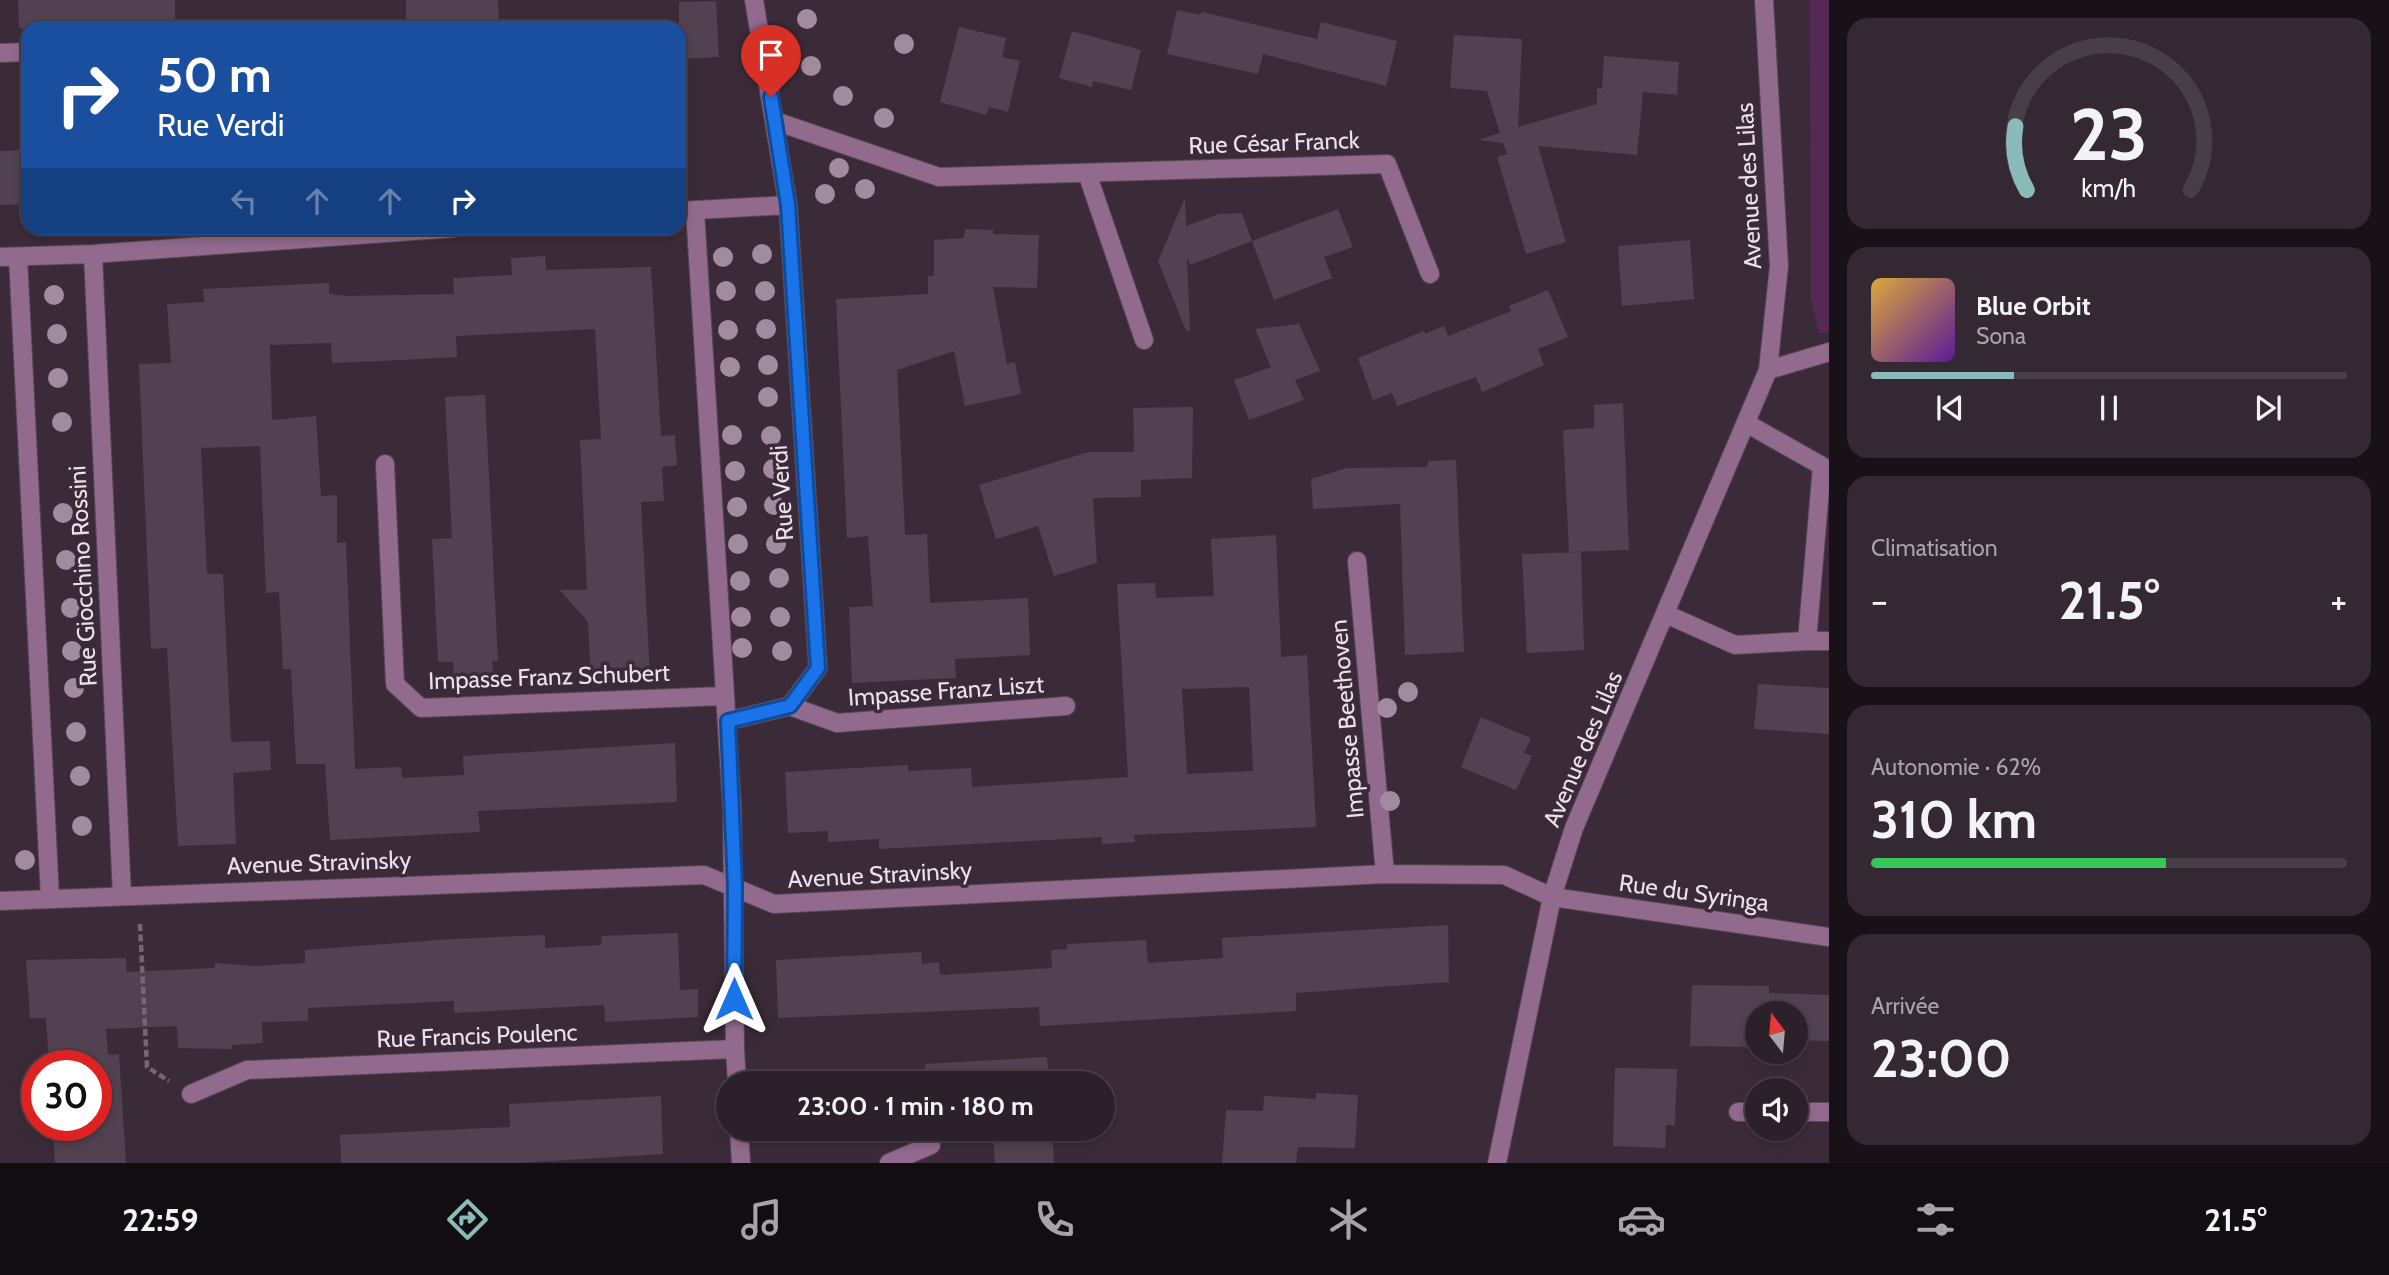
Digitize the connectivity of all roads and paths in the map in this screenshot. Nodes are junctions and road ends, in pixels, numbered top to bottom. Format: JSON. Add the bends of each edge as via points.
{"nodes":[{"id":1,"x":754,"y":0,"type":"edge"},
{"id":2,"x":1764,"y":0,"type":"edge"},
{"id":3,"x":21,"y":52,"type":"edge"},
{"id":4,"x":0,"y":53,"type":"edge"},
{"id":5,"x":775,"y":121,"type":"junction"},
{"id":6,"x":1087,"y":173,"type":"junction"},
{"id":7,"x":788,"y":205,"type":"junction"},
{"id":8,"x":687,"y":211,"type":"edge"},
{"id":9,"x":358,"y":235,"type":"edge"},
{"id":10,"x":93,"y":254,"type":"junction"},
{"id":11,"x":9,"y":257,"type":"edge"},
{"id":12,"x":1430,"y":274,"type":"dead end"},
{"id":13,"x":1144,"y":340,"type":"dead end"},
{"id":14,"x":1829,"y":352,"type":"edge"},
{"id":15,"x":1768,"y":370,"type":"junction"},
{"id":16,"x":1746,"y":423,"type":"junction"},
{"id":17,"x":385,"y":464,"type":"dead end"},
{"id":18,"x":1357,"y":561,"type":"dead end"},
{"id":19,"x":1667,"y":614,"type":"junction"},
{"id":20,"x":1807,"y":641,"type":"junction"},
{"id":21,"x":1829,"y":641,"type":"edge"},
{"id":22,"x":723,"y":696,"type":"junction"},
{"id":23,"x":790,"y":706,"type":"junction"},
{"id":24,"x":1066,"y":706,"type":"dead end"},
{"id":25,"x":728,"y":721,"type":"junction"},
{"id":26,"x":1385,"y":874,"type":"junction"},
{"id":27,"x":735,"y":886,"type":"junction"},
{"id":28,"x":130,"y":895,"type":"junction"},
{"id":29,"x":1552,"y":897,"type":"junction"},
{"id":30,"x":50,"y":898,"type":"junction"},
{"id":31,"x":0,"y":901,"type":"edge"},
{"id":32,"x":1829,"y":937,"type":"edge"},
{"id":33,"x":735,"y":1049,"type":"junction"},
{"id":34,"x":736,"y":1071,"type":"edge"},
{"id":35,"x":191,"y":1094,"type":"joint"},
{"id":36,"x":1738,"y":1112,"type":"dead end"},
{"id":37,"x":1745,"y":1112,"type":"edge"},
{"id":38,"x":1808,"y":1112,"type":"edge"},
{"id":39,"x":1829,"y":1112,"type":"edge"},
{"id":40,"x":740,"y":1141,"type":"edge"},
{"id":41,"x":931,"y":1145,"type":"dead end"},
{"id":42,"x":741,"y":1163,"type":"edge"},
{"id":43,"x":889,"y":1163,"type":"edge"},
{"id":44,"x":1497,"y":1163,"type":"edge"}],
"edges":[{"from":1,"to":5,"type":"street","name":"Rue Verdi"},
{"from":2,"to":15,"type":"street","name":"Avenue des Lilas","via":[[1779,266]]},
{"from":3,"to":4,"type":"street"},
{"from":5,"to":6,"type":"street","name":"Rue César Franck","via":[[939,177]]},
{"from":5,"to":7,"type":"street","name":"Rue Verdi"},
{"from":6,"to":12,"type":"street","name":"Rue César Franck","via":[[1387,164]]},
{"from":6,"to":13,"type":"street"},
{"from":7,"to":8,"type":"street"},
{"from":7,"to":23,"type":"street","name":"Rue Verdi","via":[[818,668]]},
{"from":8,"to":22,"type":"street"},
{"from":9,"to":10,"type":"street"},
{"from":10,"to":11,"type":"street"},
{"from":10,"to":28,"type":"street","name":"Rue Giocchino Rossini"},
{"from":11,"to":30,"type":"street","name":"Rue Giocchino Rossini"},
{"from":14,"to":15,"type":"street"},
{"from":15,"to":16,"type":"street","name":"Avenue des Lilas"},
{"from":16,"to":19,"type":"street","name":"Avenue des Lilas"},
{"from":16,"to":20,"type":"street","via":[[1822,466]]},
{"from":17,"to":22,"type":"street","name":"Impasse Franz Schubert","via":[[395,684],[421,709]]},
{"from":18,"to":26,"type":"street","name":"Impasse Beethoven"},
{"from":19,"to":20,"type":"street","via":[[1735,645]]},
{"from":19,"to":29,"type":"street","name":"Avenue des Lilas","via":[[1574,828]]},
{"from":20,"to":21,"type":"street"},
{"from":22,"to":25,"type":"street"},
{"from":23,"to":24,"type":"street","name":"Impasse Franz Liszt","via":[[837,723]]},
{"from":23,"to":25,"type":"street"},
{"from":25,"to":27,"type":"street"},
{"from":26,"to":27,"type":"street","name":"Avenue Stravinsky","via":[[787,904],[774,904]]},
{"from":26,"to":29,"type":"street","name":"Avenue Stravinsky","via":[[1504,875]]},
{"from":27,"to":28,"type":"street","name":"Avenue Stravinsky","via":[[704,875]]},
{"from":27,"to":33,"type":"street"},
{"from":28,"to":30,"type":"street","name":"Avenue Stravinsky"},
{"from":28,"to":35,"type":"path","via":[[147,1067]]},
{"from":29,"to":32,"type":"street","name":"Rue du Syringa"},
{"from":29,"to":44,"type":"street","name":"Avenue des Lilas"},
{"from":30,"to":31,"type":"street","name":"Avenue Stravinsky"},
{"from":33,"to":34,"type":"street"},
{"from":33,"to":35,"type":"street","name":"Rue Francis Poulenc","via":[[247,1070]]},
{"from":36,"to":37,"type":"street"},
{"from":38,"to":39,"type":"street"},
{"from":40,"to":42,"type":"street"},
{"from":41,"to":43,"type":"street"}]}
